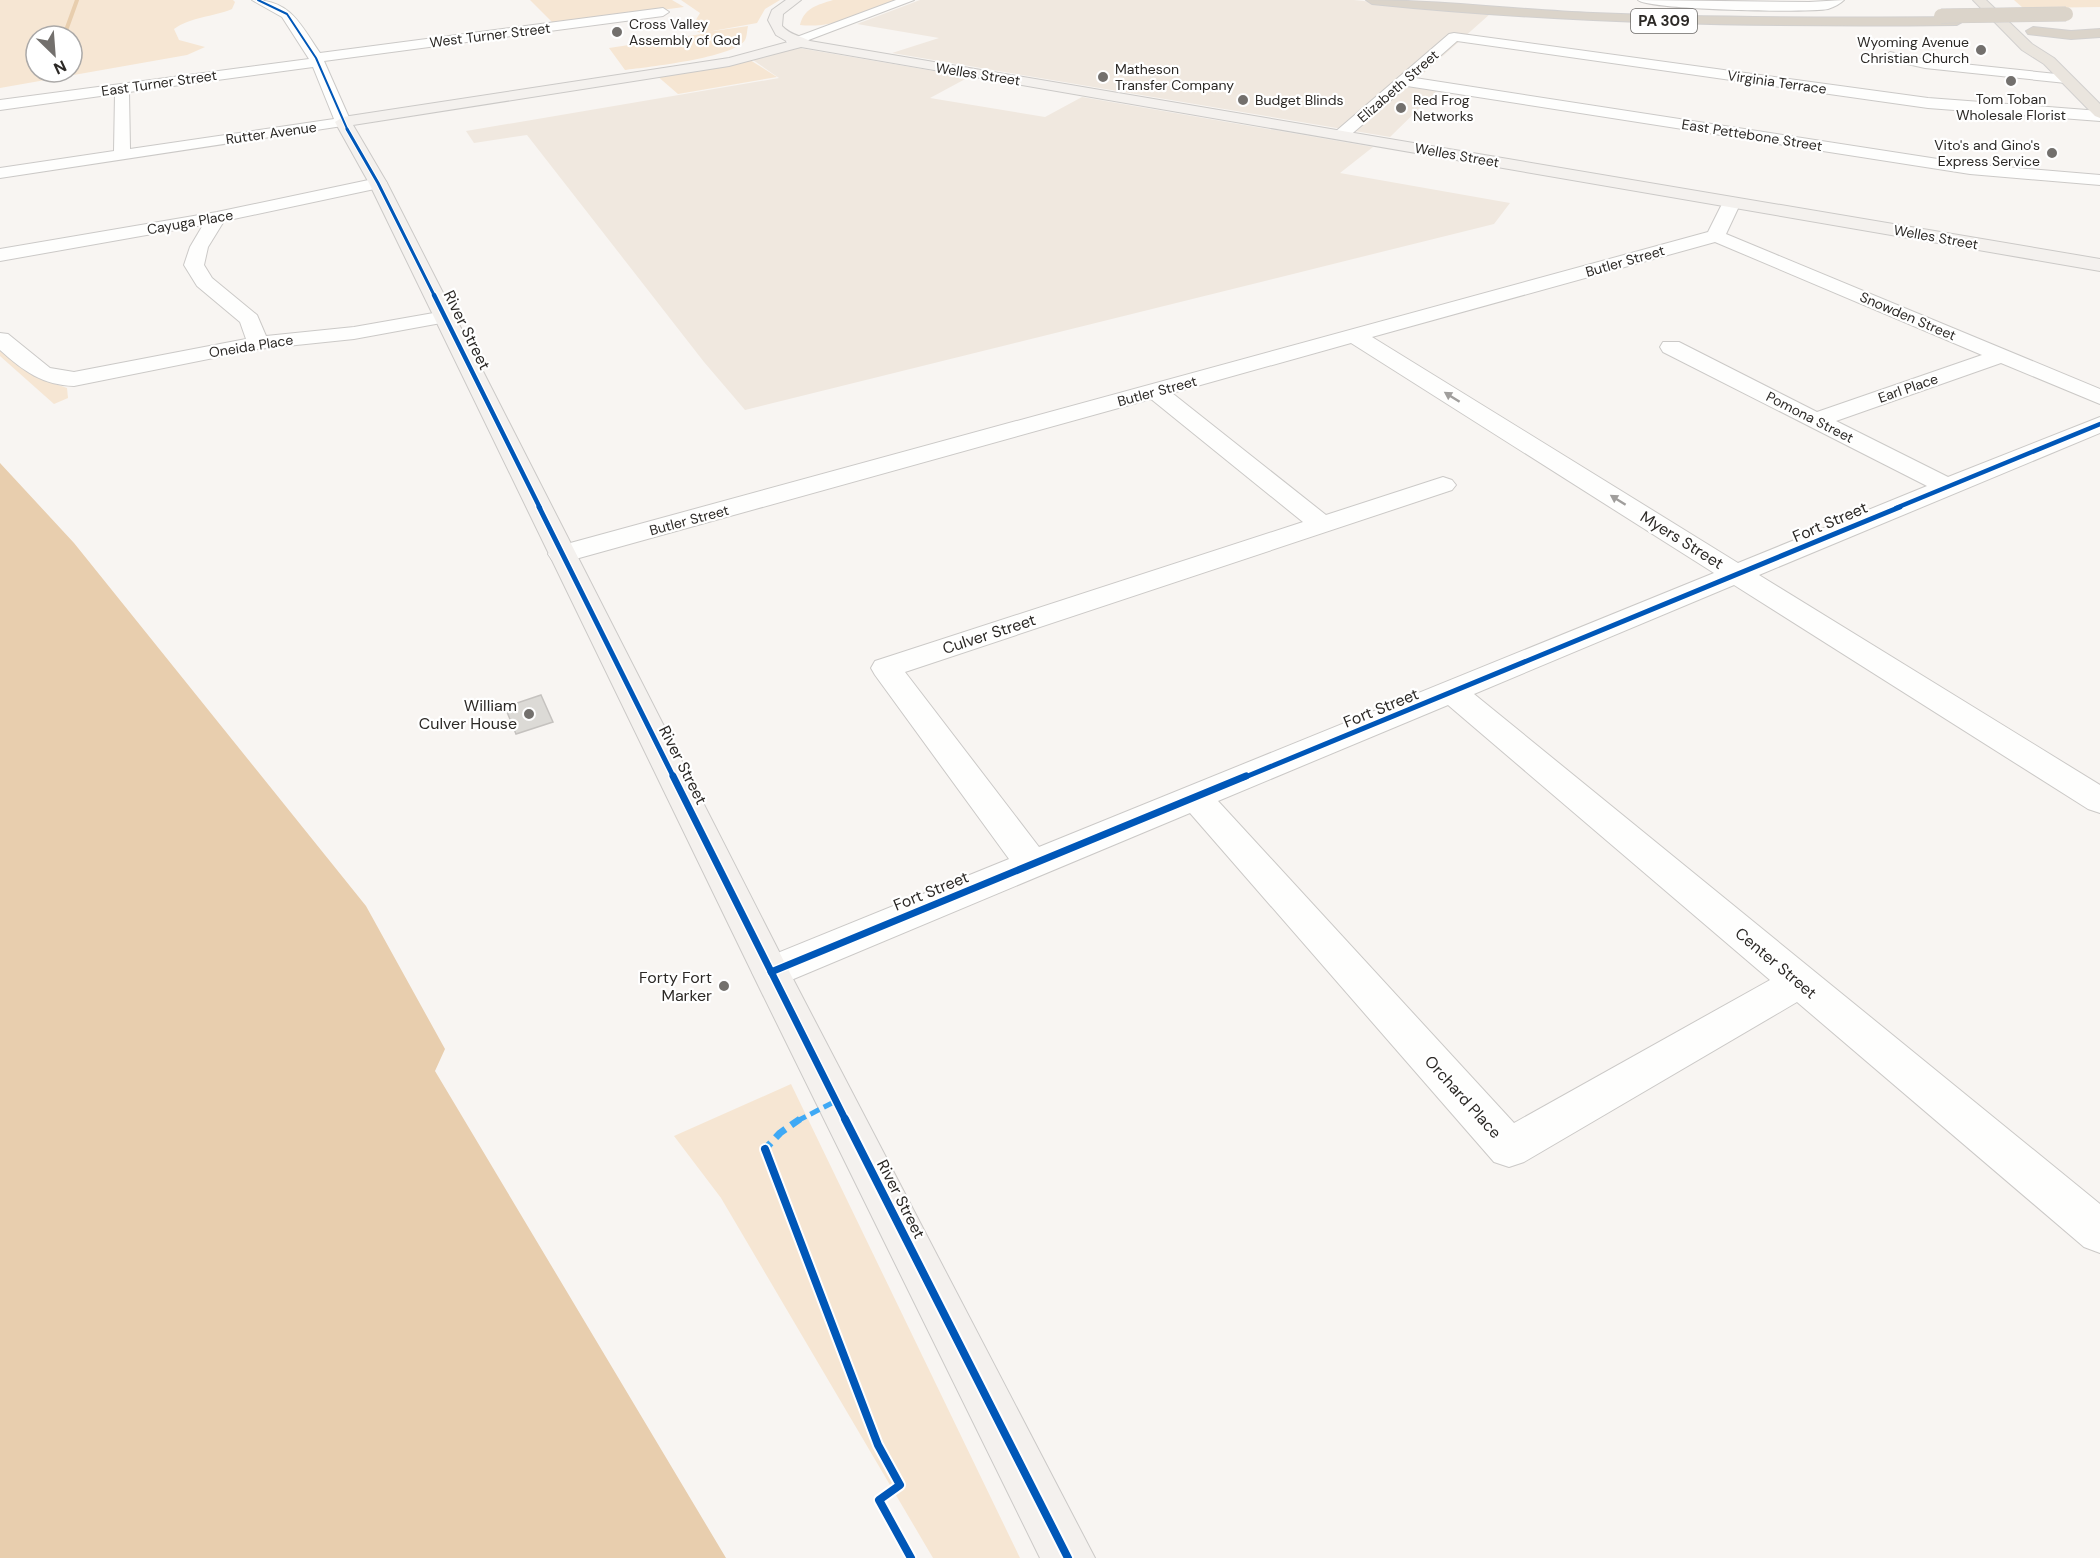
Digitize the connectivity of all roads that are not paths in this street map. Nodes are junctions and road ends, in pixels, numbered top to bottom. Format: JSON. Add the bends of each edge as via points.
{"nodes":[{"id":1,"x":258,"y":0,"type":"edge"},
{"id":2,"x":795,"y":0,"type":"edge"},
{"id":3,"x":908,"y":0,"type":"edge"},
{"id":4,"x":1372,"y":0,"type":"edge"},
{"id":5,"x":1413,"y":0,"type":"edge"},
{"id":6,"x":1644,"y":0,"type":"edge"},
{"id":7,"x":1758,"y":0,"type":"edge"},
{"id":8,"x":1838,"y":0,"type":"edge"},
{"id":9,"x":1979,"y":0,"type":"edge"},
{"id":10,"x":2001,"y":0,"type":"edge"},
{"id":11,"x":810,"y":1,"type":"edge"},
{"id":12,"x":1737,"y":3,"type":"edge"},
{"id":13,"x":1809,"y":6,"type":"junction"},
{"id":14,"x":663,"y":12,"type":"dead end"},
{"id":15,"x":774,"y":20,"type":"junction"},
{"id":16,"x":2005,"y":26,"type":"junction"},
{"id":17,"x":2033,"y":31,"type":"junction"},
{"id":18,"x":2100,"y":33,"type":"edge"},
{"id":19,"x":2081,"y":35,"type":"junction"},
{"id":20,"x":1454,"y":37,"type":"joint"},
{"id":21,"x":802,"y":42,"type":"junction"},
{"id":22,"x":2047,"y":55,"type":"junction"},
{"id":23,"x":1890,"y":56,"type":"dead end"},
{"id":24,"x":317,"y":60,"type":"junction"},
{"id":25,"x":697,"y":64,"type":"junction"},
{"id":26,"x":649,"y":73,"type":"junction"},
{"id":27,"x":2066,"y":79,"type":"junction"},
{"id":28,"x":1404,"y":81,"type":"junction"},
{"id":29,"x":122,"y":87,"type":"junction"},
{"id":30,"x":0,"y":105,"type":"edge"},
{"id":31,"x":2100,"y":114,"type":"edge"},
{"id":32,"x":343,"y":122,"type":"junction"},
{"id":33,"x":1341,"y":135,"type":"junction"},
{"id":34,"x":122,"y":155,"type":"junction"},
{"id":35,"x":0,"y":173,"type":"edge"},
{"id":36,"x":2100,"y":180,"type":"edge"},
{"id":37,"x":378,"y":183,"type":"junction"},
{"id":38,"x":1732,"y":202,"type":"junction"},
{"id":39,"x":217,"y":217,"type":"junction"},
{"id":40,"x":1716,"y":236,"type":"junction"},
{"id":41,"x":0,"y":255,"type":"edge"},
{"id":42,"x":2100,"y":265,"type":"edge"},
{"id":43,"x":445,"y":317,"type":"junction"},
{"id":44,"x":1355,"y":336,"type":"junction"},
{"id":45,"x":0,"y":339,"type":"edge"},
{"id":46,"x":258,"y":343,"type":"junction"},
{"id":47,"x":1671,"y":347,"type":"dead end"},
{"id":48,"x":2001,"y":356,"type":"junction"},
{"id":49,"x":1156,"y":391,"type":"junction"},
{"id":50,"x":2100,"y":397,"type":"edge"},
{"id":51,"x":1816,"y":420,"type":"junction"},
{"id":52,"x":2100,"y":424,"type":"edge"},
{"id":53,"x":1443,"y":485,"type":"dead end"},
{"id":54,"x":1948,"y":487,"type":"junction"},
{"id":55,"x":1323,"y":525,"type":"junction"},
{"id":56,"x":562,"y":554,"type":"junction"},
{"id":57,"x":1738,"y":575,"type":"junction"},
{"id":58,"x":1453,"y":693,"type":"junction"},
{"id":59,"x":1195,"y":797,"type":"junction"},
{"id":60,"x":2100,"y":801,"type":"edge"},
{"id":61,"x":1032,"y":864,"type":"junction"},
{"id":62,"x":771,"y":972,"type":"junction"},
{"id":63,"x":1799,"y":982,"type":"junction"},
{"id":64,"x":2100,"y":1232,"type":"edge"},
{"id":65,"x":1068,"y":1558,"type":"edge"}],
"edges":[{"from":1,"to":24,"type":"street","name":"River Street","via":[[287,14]]},
{"from":2,"to":15,"type":"street","via":[[782,6]]},
{"from":3,"to":21,"type":"street","name":"Rutter Avenue"},
{"from":4,"to":5,"type":"highway","number":"PA 309","bridge":true,"via":[[1652,21],[2075,17],[1690,17],[1510,9]]},
{"from":6,"to":12,"type":"street"},
{"from":7,"to":13,"type":"street"},
{"from":8,"to":13,"type":"street"},
{"from":9,"to":16,"type":"main road"},
{"from":10,"to":17,"type":"main road"},
{"from":11,"to":21,"type":"street","via":[[790,11],[783,20],[787,32]]},
{"from":12,"to":13,"type":"street"},
{"from":14,"to":24,"type":"street","name":"West Turner Street"},
{"from":15,"to":21,"type":"street","via":[[780,33]]},
{"from":15,"to":25,"type":"street","via":[[772,34],[759,44]]},
{"from":16,"to":17,"type":"main road"},
{"from":16,"to":22,"type":"main road","via":[[2027,47]]},
{"from":17,"to":19,"type":"highway"},
{"from":17,"to":22,"type":"main road"},
{"from":18,"to":19,"type":"highway"},
{"from":19,"to":22,"type":"highway","via":[[2057,39]]},
{"from":20,"to":28,"type":"street","name":"Elizabeth Street"},
{"from":20,"to":31,"type":"street","name":"Virginia Terrace","via":[[1913,101]]},
{"from":21,"to":25,"type":"street","name":"Rutter Avenue"},
{"from":21,"to":26,"type":"street","name":"Rutter Avenue","via":[[729,62]]},
{"from":21,"to":33,"type":"street","name":"Welles Street"},
{"from":22,"to":27,"type":"main road"},
{"from":23,"to":27,"type":"street","via":[[1935,65]]},
{"from":24,"to":29,"type":"street","name":"East Turner Street"},
{"from":24,"to":32,"type":"street","name":"River Street"},
{"from":25,"to":26,"type":"street","name":"Rutter Avenue"},
{"from":26,"to":32,"type":"street","name":"Rutter Avenue"},
{"from":27,"to":31,"type":"main road"},
{"from":28,"to":33,"type":"street","name":"Elizabeth Street"},
{"from":28,"to":36,"type":"street","name":"East Pettebone Street","via":[[1970,169]]},
{"from":29,"to":30,"type":"street","name":"East Turner Street"},
{"from":29,"to":34,"type":"street"},
{"from":32,"to":34,"type":"street","name":"Rutter Avenue"},
{"from":32,"to":37,"type":"street","name":"River Street"},
{"from":33,"to":38,"type":"street","name":"Welles Street"},
{"from":34,"to":35,"type":"street","name":"Rutter Avenue"},
{"from":37,"to":39,"type":"street","name":"Cayuga Place"},
{"from":37,"to":43,"type":"street","name":"River Street"},
{"from":38,"to":40,"type":"street"},
{"from":38,"to":42,"type":"street","name":"Welles Street"},
{"from":39,"to":41,"type":"street","name":"Cayuga Place"},
{"from":39,"to":46,"type":"street","via":[[199,247],[194,265],[204,282],[250,319]]},
{"from":40,"to":44,"type":"street","name":"Butler Street"},
{"from":40,"to":48,"type":"street","name":"Snowden Street"},
{"from":43,"to":46,"type":"street","name":"Oneida Place","via":[[354,333]]},
{"from":43,"to":56,"type":"street","name":"River Street"},
{"from":44,"to":49,"type":"street","name":"Butler Street"},
{"from":57,"to":44,"type":"street","name":"Myers Street","one_way":true},
{"from":45,"to":46,"type":"street","name":"Oneida Place","via":[[46,376],[57,380],[93,377]]},
{"from":47,"to":51,"type":"street","name":"Pomona Street"},
{"from":48,"to":50,"type":"street","name":"Snowden Street"},
{"from":48,"to":51,"type":"street","name":"Earl Place"},
{"from":49,"to":55,"type":"street"},
{"from":49,"to":56,"type":"street","name":"Butler Street"},
{"from":51,"to":54,"type":"street","name":"Pomona Street"},
{"from":52,"to":54,"type":"street","name":"Fort Street"},
{"from":53,"to":55,"type":"street","name":"Culver Street"},
{"from":54,"to":57,"type":"street","name":"Fort Street"},
{"from":55,"to":61,"type":"street","name":"Culver Street","via":[[886,668]]},
{"from":56,"to":62,"type":"street","name":"River Street"},
{"from":57,"to":58,"type":"street","name":"Fort Street"},
{"from":57,"to":60,"type":"street","name":"Myers Street"},
{"from":58,"to":59,"type":"street","name":"Fort Street"},
{"from":58,"to":63,"type":"street","name":"Center Street"},
{"from":59,"to":61,"type":"street","name":"Fort Street"},
{"from":59,"to":63,"type":"street","name":"Orchard Place","via":[[1509,1148]]},
{"from":61,"to":62,"type":"street","name":"Fort Street"},
{"from":62,"to":65,"type":"street","name":"River Street"},
{"from":63,"to":64,"type":"street","name":"Center Street"}]}
